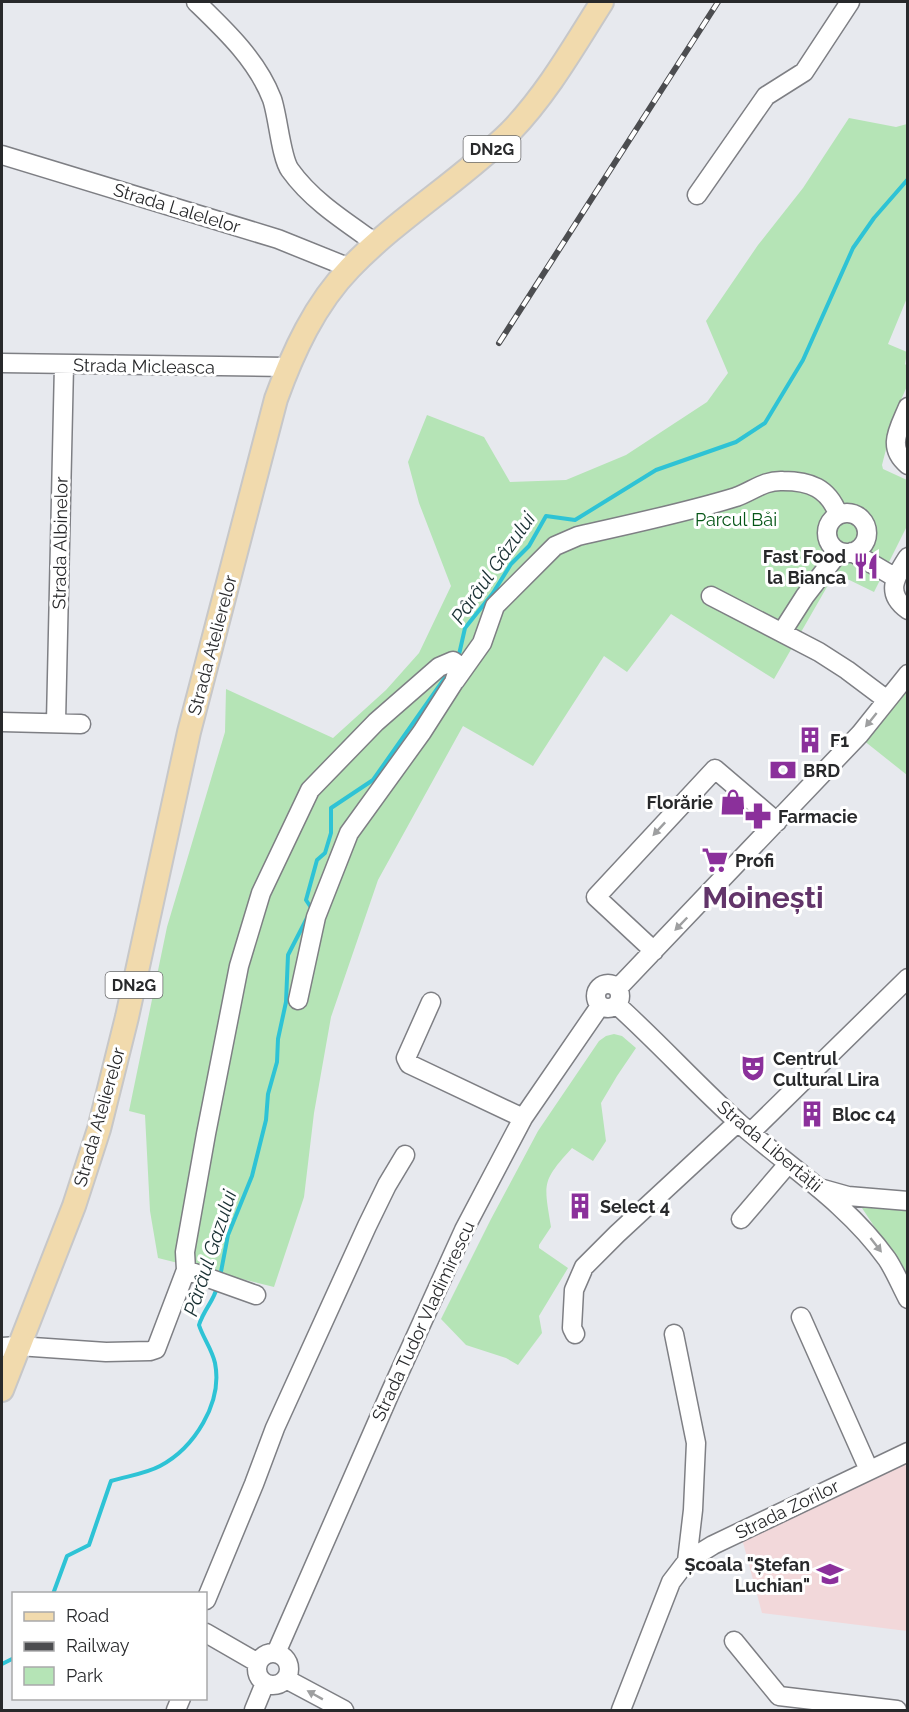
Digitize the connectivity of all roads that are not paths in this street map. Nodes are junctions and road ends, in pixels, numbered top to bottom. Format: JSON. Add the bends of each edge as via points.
{"nodes":[{"id":1,"x":196,"y":2,"type":"edge"},
{"id":2,"x":602,"y":2,"type":"edge"},
{"id":3,"x":850,"y":2,"type":"edge"},
{"id":4,"x":2,"y":155,"type":"edge"},
{"id":5,"x":697,"y":195,"type":"dead end"},
{"id":6,"x":377,"y":244,"type":"junction"},
{"id":7,"x":350,"y":268,"type":"junction"},
{"id":8,"x":2,"y":363,"type":"edge"},
{"id":9,"x":64,"y":364,"type":"junction"},
{"id":10,"x":287,"y":367,"type":"junction"},
{"id":11,"x":908,"y":407,"type":"edge"},
{"id":12,"x":908,"y":465,"type":"edge"},
{"id":13,"x":838,"y":514,"type":"junction"},
{"id":14,"x":845,"y":552,"type":"junction"},
{"id":15,"x":908,"y":557,"type":"edge"},
{"id":16,"x":896,"y":578,"type":"junction"},
{"id":17,"x":711,"y":596,"type":"dead end"},
{"id":18,"x":908,"y":610,"type":"edge"},
{"id":19,"x":782,"y":632,"type":"junction"},
{"id":20,"x":455,"y":669,"type":"junction"},
{"id":21,"x":908,"y":674,"type":"edge"},
{"id":22,"x":887,"y":700,"type":"junction"},
{"id":23,"x":2,"y":722,"type":"edge"},
{"id":24,"x":56,"y":722,"type":"junction"},
{"id":25,"x":81,"y":724,"type":"dead end"},
{"id":26,"x":777,"y":822,"type":"junction"},
{"id":27,"x":654,"y":951,"type":"junction"},
{"id":28,"x":908,"y":978,"type":"edge"},
{"id":29,"x":298,"y":1000,"type":"dead end"},
{"id":30,"x":612,"y":1000,"type":"junction"},
{"id":31,"x":431,"y":1002,"type":"dead end"},
{"id":32,"x":523,"y":1118,"type":"junction"},
{"id":33,"x":745,"y":1127,"type":"junction"},
{"id":34,"x":405,"y":1155,"type":"dead end"},
{"id":35,"x":788,"y":1164,"type":"junction"},
{"id":36,"x":821,"y":1188,"type":"junction"},
{"id":37,"x":866,"y":1198,"type":"junction"},
{"id":38,"x":908,"y":1201,"type":"edge"},
{"id":39,"x":741,"y":1219,"type":"dead end"},
{"id":40,"x":857,"y":1224,"type":"junction"},
{"id":41,"x":186,"y":1270,"type":"junction"},
{"id":42,"x":256,"y":1295,"type":"dead end"},
{"id":43,"x":908,"y":1299,"type":"edge"},
{"id":44,"x":801,"y":1317,"type":"dead end"},
{"id":45,"x":575,"y":1334,"type":"dead end"},
{"id":46,"x":674,"y":1334,"type":"dead end"},
{"id":47,"x":10,"y":1346,"type":"edge"},
{"id":48,"x":2,"y":1390,"type":"edge"},
{"id":49,"x":908,"y":1452,"type":"edge"},
{"id":50,"x":869,"y":1470,"type":"junction"},
{"id":51,"x":687,"y":1561,"type":"junction"},
{"id":52,"x":207,"y":1598,"type":"edge"},
{"id":53,"x":207,"y":1636,"type":"edge"},
{"id":54,"x":734,"y":1641,"type":"dead end"},
{"id":55,"x":276,"y":1653,"type":"junction"},
{"id":56,"x":258,"y":1662,"type":"junction"},
{"id":57,"x":286,"y":1679,"type":"junction"},
{"id":58,"x":265,"y":1683,"type":"junction"},
{"id":59,"x":254,"y":1710,"type":"edge"},
{"id":60,"x":344,"y":1710,"type":"edge"},
{"id":61,"x":621,"y":1710,"type":"edge"},
{"id":62,"x":897,"y":1710,"type":"edge"}],
"edges":[{"from":1,"to":6,"type":"street","via":[[255,67],[272,99],[288,168],[309,193]]},
{"from":2,"to":6,"type":"main road","name":"Strada Atelierelor","number":"DN2G","via":[[533,106],[512,130]]},
{"from":3,"to":5,"type":"street","via":[[804,72],[766,96]]},
{"from":4,"to":7,"type":"street","name":"Strada Lalelelor","via":[[278,239]]},
{"from":6,"to":7,"type":"main road","name":"Strada Atelierelor","number":"DN2G"},
{"from":7,"to":10,"type":"main road","name":"Strada Atelierelor","number":"DN2G","via":[[319,309]]},
{"from":8,"to":9,"type":"street","name":"Strada Micleasca"},
{"from":9,"to":10,"type":"street","name":"Strada Micleasca"},
{"from":9,"to":24,"type":"street","name":"Strada Albinelor"},
{"from":10,"to":47,"type":"main road","name":"Strada Atelierelor","number":"DN2G","via":[[189,732],[99,1129],[74,1206]]},
{"from":11,"to":12,"type":"street","via":[[895,444],[896,452]]},
{"from":13,"to":14,"type":"street","via":[[828,523],[826,537],[833,548]]},
{"from":13,"to":14,"type":"street","via":[[851,513],[866,525],[863,545]]},
{"from":13,"to":20,"type":"street","via":[[832,499],[821,490],[802,483],[767,482],[738,496],[578,536],[555,546],[495,606],[482,643]]},
{"from":14,"to":16,"type":"street"},
{"from":14,"to":19,"type":"street","via":[[805,596]]},
{"from":15,"to":16,"type":"street"},
{"from":16,"to":18,"type":"street","via":[[896,596]]},
{"from":17,"to":19,"type":"street"},
{"from":19,"to":22,"type":"street","via":[[847,670]]},
{"from":20,"to":29,"type":"street","via":[[422,732],[349,833],[316,917]]},
{"from":20,"to":41,"type":"street","via":[[439,667],[376,722],[310,790],[261,893],[239,966],[185,1252]]},
{"from":21,"to":22,"type":"street","name":"Strada Tudor Vladimirescu"},
{"from":22,"to":26,"type":"street","name":"Strada Tudor Vladimirescu","one_way":true},
{"from":23,"to":24,"type":"street"},
{"from":24,"to":25,"type":"street"},
{"from":26,"to":27,"type":"street","name":"Strada Tudor Vladimirescu","one_way":true},
{"from":26,"to":27,"type":"street","one_way":true,"via":[[715,769],[596,897]]},
{"from":27,"to":30,"type":"street","name":"Strada Tudor Vladimirescu"},
{"from":28,"to":33,"type":"street"},
{"from":30,"to":32,"type":"street","name":"Strada Tudor Vladimirescu"},
{"from":30,"to":33,"type":"street","name":"Strada Libertății"},
{"from":31,"to":32,"type":"street","via":[[406,1058],[409,1065]]},
{"from":32,"to":55,"type":"street","name":"Strada Tudor Vladimirescu","via":[[464,1230]]},
{"from":33,"to":35,"type":"street","name":"Strada Libertății"},
{"from":33,"to":45,"type":"street","via":[[584,1267],[574,1290]]},
{"from":34,"to":52,"type":"street","via":[[367,1226],[275,1428]]},
{"from":35,"to":36,"type":"street","name":"Strada Libertății"},
{"from":35,"to":39,"type":"street"},
{"from":36,"to":37,"type":"street"},
{"from":36,"to":40,"type":"street","name":"Strada Libertății"},
{"from":37,"to":38,"type":"street"},
{"from":37,"to":40,"type":"street","via":[[858,1204]]},
{"from":40,"to":43,"type":"street","name":"Strada Libertății","one_way":true,"via":[[888,1260]]},
{"from":41,"to":42,"type":"street"},
{"from":41,"to":47,"type":"street","via":[[156,1349],[106,1352]]},
{"from":44,"to":50,"type":"street"},
{"from":46,"to":51,"type":"street","via":[[696,1443]]},
{"from":47,"to":48,"type":"main road","name":"Strada Atelierelor","number":"DN2G"},
{"from":49,"to":50,"type":"street","name":"Strada Zorilor"},
{"from":50,"to":51,"type":"street","name":"Strada Zorilor","via":[[712,1545]]},
{"from":51,"to":61,"type":"street","name":"Strada Zorilor","via":[[665,1594]]},
{"from":53,"to":56,"type":"street"},
{"from":54,"to":62,"type":"street","via":[[779,1696]]},
{"from":55,"to":56,"type":"street","via":[[265,1654]]},
{"from":55,"to":57,"type":"street","via":[[289,1664]]},
{"from":56,"to":58,"type":"street","via":[[258,1674]]},
{"from":57,"to":58,"type":"street","via":[[276,1685]]},
{"from":60,"to":57,"type":"street","one_way":true},
{"from":58,"to":59,"type":"street"}]}
